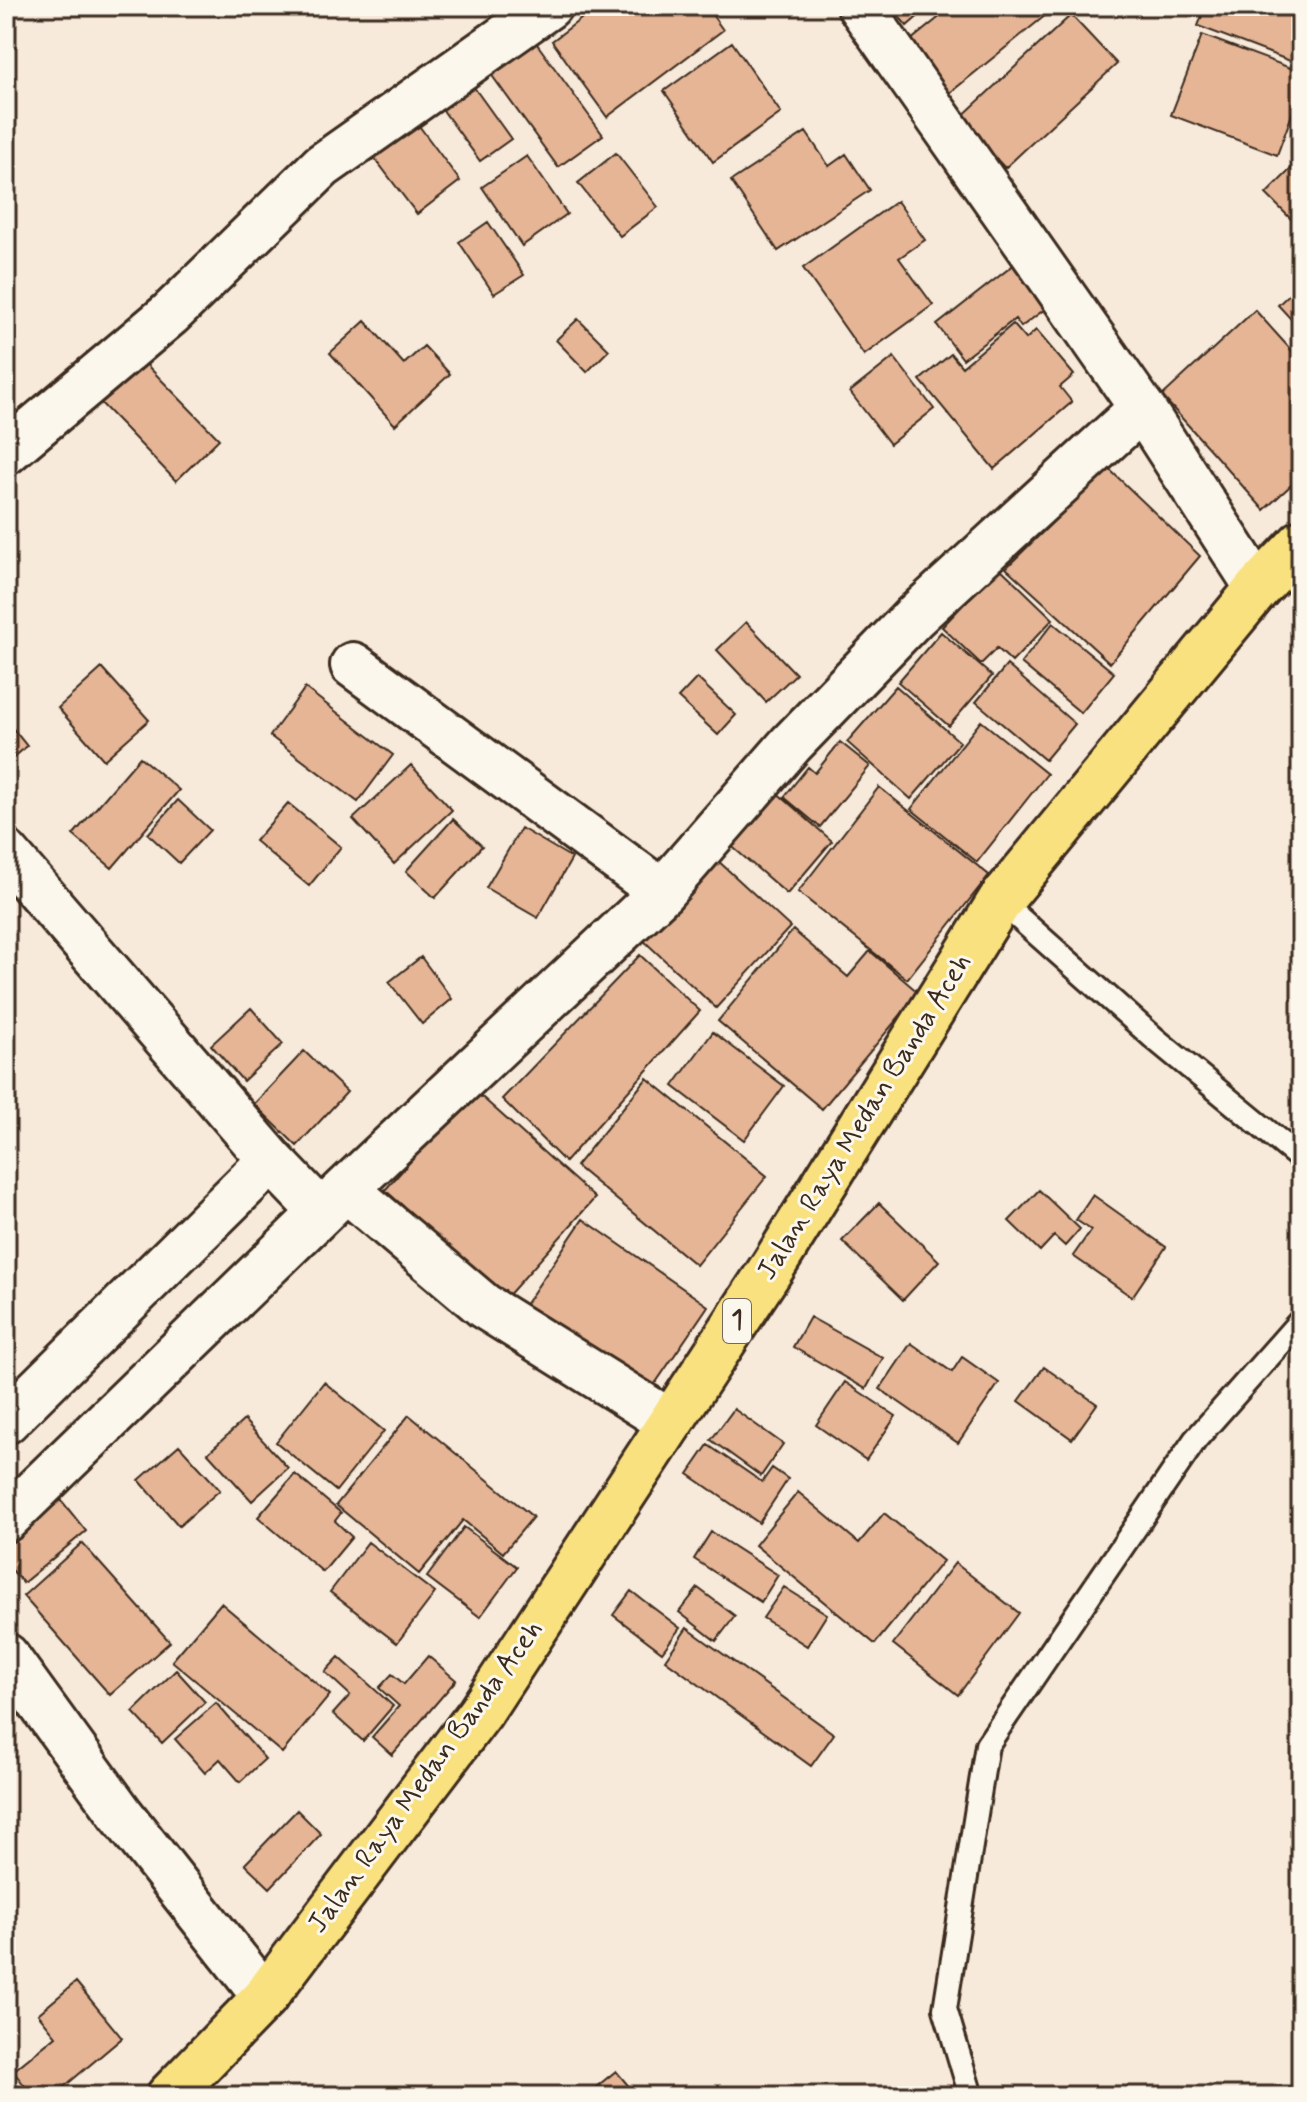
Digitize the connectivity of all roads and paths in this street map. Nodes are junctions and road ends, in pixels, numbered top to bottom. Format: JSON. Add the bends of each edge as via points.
{"nodes":[{"id":1,"x":549,"y":6,"type":"edge"},
{"id":2,"x":860,"y":6,"type":"edge"},
{"id":3,"x":1142,"y":408,"type":"junction"},
{"id":4,"x":6,"y":452,"type":"edge"},
{"id":5,"x":1298,"y":554,"type":"edge"},
{"id":6,"x":1258,"y":588,"type":"junction"},
{"id":7,"x":353,"y":665,"type":"dead end"},
{"id":8,"x":6,"y":853,"type":"edge"},
{"id":9,"x":662,"y":892,"type":"junction"},
{"id":10,"x":1000,"y":901,"type":"junction"},
{"id":11,"x":1301,"y":1159,"type":"edge"},
{"id":12,"x":271,"y":1160,"type":"junction"},
{"id":13,"x":334,"y":1200,"type":"junction"},
{"id":14,"x":1301,"y":1320,"type":"edge"},
{"id":15,"x":6,"y":1421,"type":"edge"},
{"id":16,"x":670,"y":1422,"type":"junction"},
{"id":17,"x":6,"y":1519,"type":"edge"},
{"id":18,"x":6,"y":1656,"type":"edge"},
{"id":19,"x":265,"y":1997,"type":"junction"},
{"id":20,"x":169,"y":2096,"type":"edge"},
{"id":21,"x":971,"y":2096,"type":"edge"}],
"edges":[{"from":1,"to":4,"type":"street","via":[[322,166],[170,314]]},
{"from":2,"to":3,"type":"street"},
{"from":3,"to":6,"type":"street"},
{"from":3,"to":9,"type":"street","via":[[914,617],[791,744]]},
{"from":5,"to":6,"type":"highway","name":"Jalan Raya Medan Banda Aceh","number":"1"},
{"from":6,"to":10,"type":"highway","name":"Jalan Raya Medan Banda Aceh","number":"1"},
{"from":7,"to":9,"type":"street"},
{"from":8,"to":12,"type":"street"},
{"from":9,"to":13,"type":"street"},
{"from":10,"to":11,"type":"lane"},
{"from":10,"to":16,"type":"highway","name":"Jalan Raya Medan Banda Aceh","number":"1"},
{"from":12,"to":13,"type":"street"},
{"from":12,"to":15,"type":"street"},
{"from":13,"to":16,"type":"street","via":[[484,1306]]},
{"from":13,"to":17,"type":"street"},
{"from":14,"to":21,"type":"lane","via":[[1195,1440],[987,1745],[945,2009]]},
{"from":16,"to":19,"type":"highway","name":"Jalan Raya Medan Banda Aceh","number":"1","via":[[480,1713]]},
{"from":18,"to":19,"type":"street","via":[[120,1813]]},
{"from":19,"to":20,"type":"highway","name":"Jalan Raya Medan Banda Aceh","number":"1"}]}
